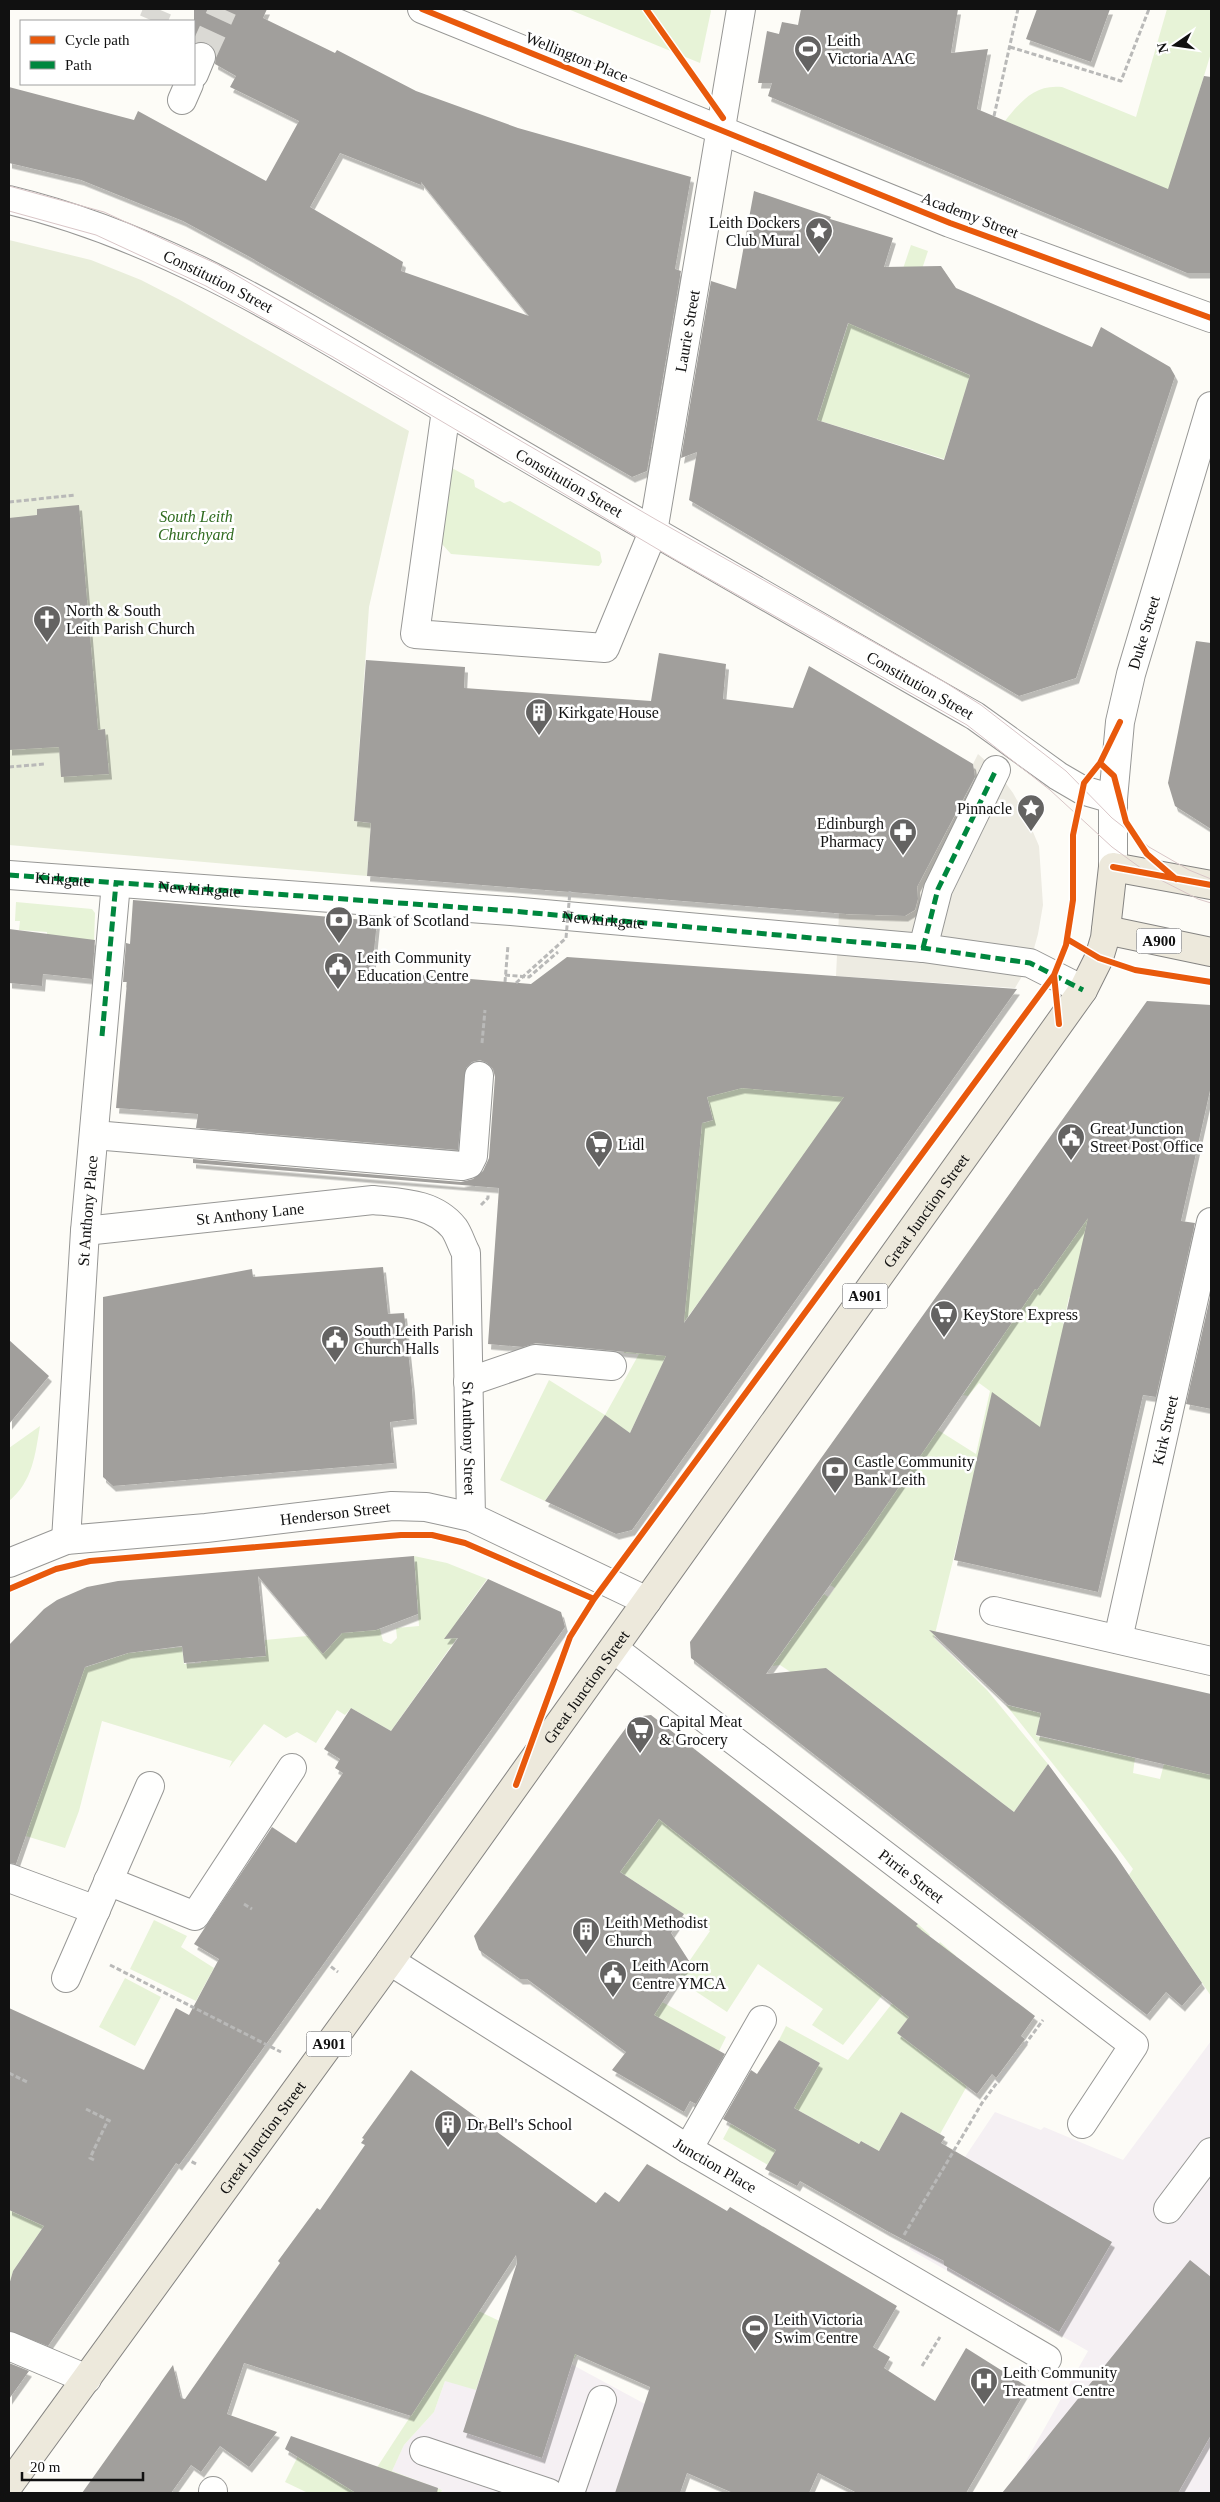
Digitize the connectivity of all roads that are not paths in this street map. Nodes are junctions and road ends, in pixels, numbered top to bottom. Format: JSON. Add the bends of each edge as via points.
{"nodes":[{"id":1,"x":422,"y":9,"type":"edge"},
{"id":2,"x":741,"y":9,"type":"edge"},
{"id":3,"x":721,"y":130,"type":"junction"},
{"id":4,"x":9,"y":200,"type":"edge"},
{"id":5,"x":1211,"y":318,"type":"edge"},
{"id":6,"x":1211,"y":406,"type":"edge"},
{"id":7,"x":446,"y":410,"type":"junction"},
{"id":8,"x":653,"y":532,"type":"junction"},
{"id":9,"x":996,"y":770,"type":"dead end"},
{"id":10,"x":1113,"y":800,"type":"junction"},
{"id":11,"x":1113,"y":867,"type":"junction"},
{"id":12,"x":9,"y":875,"type":"edge"},
{"id":13,"x":116,"y":883,"type":"junction"},
{"id":14,"x":1211,"y":885,"type":"edge"},
{"id":15,"x":1106,"y":930,"type":"junction"},
{"id":16,"x":923,"y":948,"type":"junction"},
{"id":17,"x":1211,"y":952,"type":"edge"},
{"id":18,"x":1083,"y":990,"type":"junction"},
{"id":19,"x":480,"y":1076,"type":"dead end"},
{"id":20,"x":94,"y":1135,"type":"junction"},
{"id":21,"x":415,"y":1204,"type":"joint"},
{"id":22,"x":1211,"y":1222,"type":"edge"},
{"id":23,"x":85,"y":1231,"type":"junction"},
{"id":24,"x":612,"y":1366,"type":"dead end"},
{"id":25,"x":468,"y":1382,"type":"junction"},
{"id":26,"x":472,"y":1516,"type":"junction"},
{"id":27,"x":66,"y":1540,"type":"junction"},
{"id":28,"x":9,"y":1563,"type":"edge"},
{"id":29,"x":647,"y":1601,"type":"junction"},
{"id":30,"x":994,"y":1611,"type":"dead end"},
{"id":31,"x":1118,"y":1639,"type":"junction"},
{"id":32,"x":614,"y":1649,"type":"junction"},
{"id":33,"x":1211,"y":1661,"type":"edge"},
{"id":34,"x":292,"y":1768,"type":"dead end"},
{"id":35,"x":150,"y":1786,"type":"dead end"},
{"id":36,"x":9,"y":1878,"type":"edge"},
{"id":37,"x":108,"y":1881,"type":"junction"},
{"id":38,"x":96,"y":1910,"type":"junction"},
{"id":39,"x":390,"y":1961,"type":"junction"},
{"id":40,"x":66,"y":1978,"type":"dead end"},
{"id":41,"x":762,"y":2020,"type":"dead end"},
{"id":42,"x":1082,"y":2124,"type":"dead end"},
{"id":43,"x":688,"y":2149,"type":"junction"},
{"id":44,"x":1209,"y":2159,"type":"edge"},
{"id":45,"x":1168,"y":2209,"type":"dead end"},
{"id":46,"x":9,"y":2346,"type":"edge"},
{"id":47,"x":1047,"y":2359,"type":"dead end"},
{"id":48,"x":87,"y":2379,"type":"junction"},
{"id":49,"x":602,"y":2400,"type":"dead end"},
{"id":50,"x":424,"y":2451,"type":"dead end"},
{"id":51,"x":9,"y":2485,"type":"edge"},
{"id":52,"x":549,"y":2493,"type":"edge"},
{"id":53,"x":570,"y":2493,"type":"edge"}],
"edges":[{"from":1,"to":3,"type":"street","name":"Wellington Place"},
{"from":2,"to":3,"type":"street","name":"Laurie Street"},
{"from":3,"to":5,"type":"street","name":"Academy Street","via":[[950,223]]},
{"from":3,"to":8,"type":"street","name":"Laurie Street"},
{"from":4,"to":7,"type":"street","name":"Constitution Street","via":[[101,226],[178,259],[258,299]]},
{"from":6,"to":10,"type":"street","name":"Duke Street","via":[[1128,684],[1120,722]]},
{"from":7,"to":8,"type":"street","name":"Constitution Street"},
{"from":7,"to":8,"type":"street","name":"Laurie Street","via":[[415,634],[605,648]]},
{"from":8,"to":10,"type":"street","name":"Constitution Street","via":[[975,716],[1082,790]]},
{"from":9,"to":16,"type":"street","via":[[938,889]]},
{"from":10,"to":11,"type":"street","name":"Duke Street"},
{"from":11,"to":14,"type":"main road"},
{"from":11,"to":15,"type":"main road","name":"Great Junction Street","number":"A901"},
{"from":12,"to":13,"type":"street","name":"Kirkgate"},
{"from":13,"to":16,"type":"street","name":"Newkirkgate","via":[[596,918]]},
{"from":13,"to":20,"type":"street","name":"St Anthony Place"},
{"from":15,"to":17,"type":"main road","number":"A900"},
{"from":15,"to":18,"type":"main road","name":"Great Junction Street","number":"A901","via":[[1099,958]]},
{"from":16,"to":18,"type":"street","name":"Newkirkgate","via":[[1030,963]]},
{"from":18,"to":29,"type":"main road","name":"Great Junction Street","number":"A901"},
{"from":19,"to":20,"type":"street","via":[[473,1156],[469,1164],[462,1166]]},
{"from":20,"to":23,"type":"street","name":"St Anthony Place"},
{"from":21,"to":23,"type":"street","name":"St Anthony Lane","via":[[374,1200]]},
{"from":21,"to":25,"type":"street","name":"St Anthony Street","via":[[438,1213],[454,1229],[466,1254]]},
{"from":22,"to":31,"type":"street","name":"Kirk Street"},
{"from":23,"to":27,"type":"street","name":"St Anthony Place"},
{"from":24,"to":25,"type":"street","via":[[535,1359]]},
{"from":25,"to":26,"type":"street","name":"St Anthony Street"},
{"from":26,"to":27,"type":"street","name":"Henderson Street","via":[[426,1507],[392,1506],[206,1528]]},
{"from":26,"to":29,"type":"street","name":"Henderson Street"},
{"from":27,"to":28,"type":"street","name":"Henderson Street"},
{"from":29,"to":32,"type":"main road","name":"Great Junction Street","number":"A901"},
{"from":30,"to":31,"type":"street"},
{"from":31,"to":33,"type":"street"},
{"from":32,"to":39,"type":"main road","name":"Great Junction Street","number":"A901"},
{"from":32,"to":42,"type":"street","name":"Pirrie Street","via":[[1134,2045]]},
{"from":34,"to":37,"type":"street","via":[[195,1916]]},
{"from":35,"to":37,"type":"street"},
{"from":36,"to":38,"type":"street"},
{"from":37,"to":38,"type":"street"},
{"from":38,"to":40,"type":"street"},
{"from":39,"to":43,"type":"street","name":"Junction Place"},
{"from":39,"to":48,"type":"main road","name":"Great Junction Street","number":"A901"},
{"from":41,"to":43,"type":"street"},
{"from":43,"to":47,"type":"street","name":"Junction Place"},
{"from":44,"to":45,"type":"street"},
{"from":46,"to":48,"type":"street"},
{"from":48,"to":51,"type":"main road","name":"Great Junction Street","number":"A901"},
{"from":49,"to":53,"type":"street"},
{"from":50,"to":52,"type":"street"}]}
